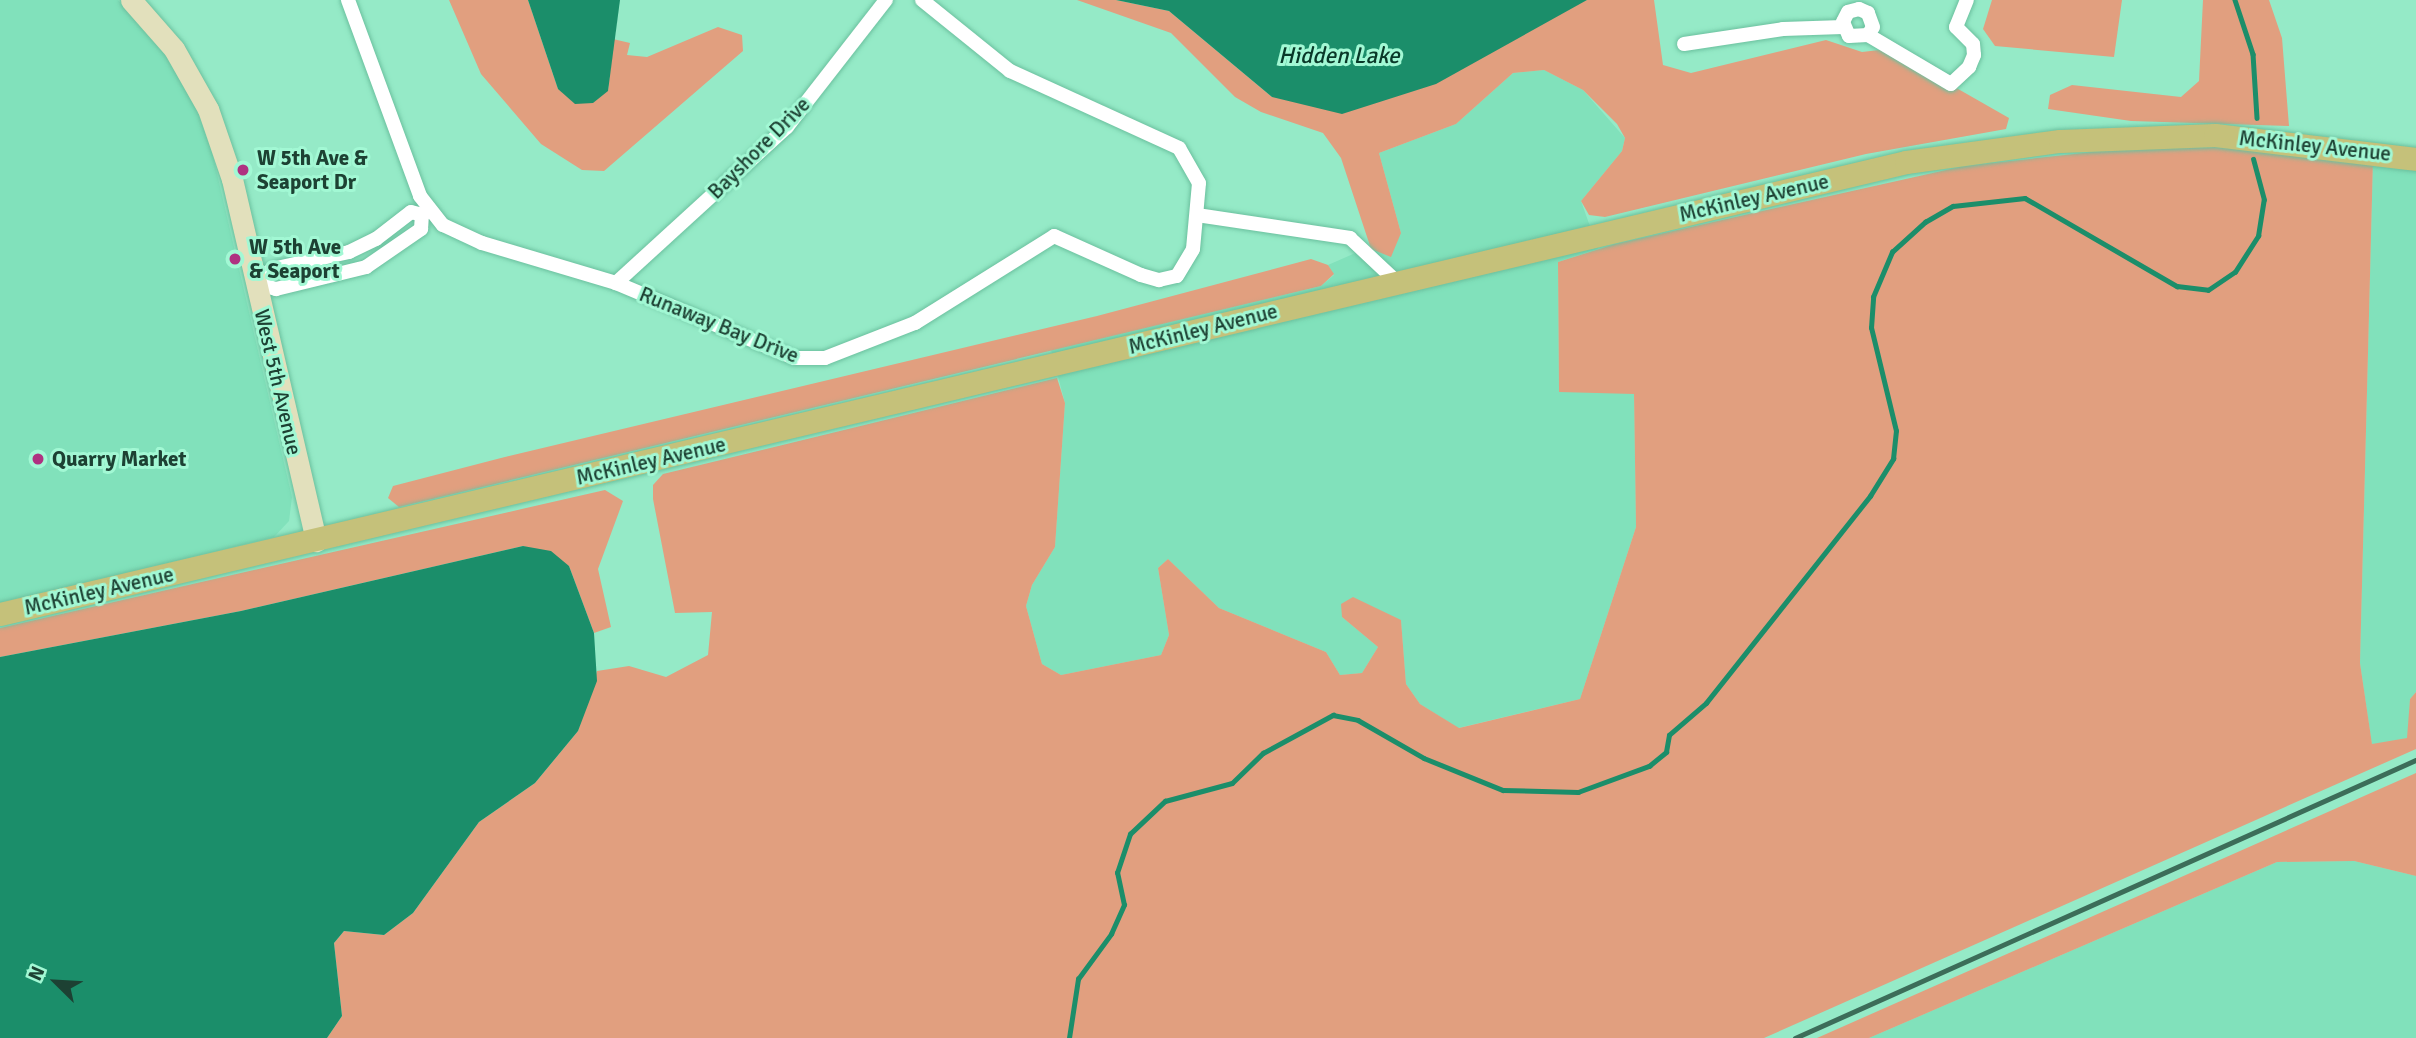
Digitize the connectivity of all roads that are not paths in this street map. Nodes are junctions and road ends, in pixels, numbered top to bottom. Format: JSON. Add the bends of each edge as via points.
{"nodes":[{"id":1,"x":131,"y":0,"type":"edge"},
{"id":2,"x":348,"y":0,"type":"edge"},
{"id":3,"x":886,"y":0,"type":"edge"},
{"id":4,"x":922,"y":0,"type":"edge"},
{"id":5,"x":1967,"y":0,"type":"edge"},
{"id":6,"x":1866,"y":5,"type":"edge"},
{"id":7,"x":1843,"y":27,"type":"junction"},
{"id":8,"x":1868,"y":36,"type":"junction"},
{"id":9,"x":1684,"y":44,"type":"dead end"},
{"id":10,"x":2416,"y":159,"type":"edge"},
{"id":11,"x":426,"y":212,"type":"junction"},
{"id":12,"x":1197,"y":215,"type":"junction"},
{"id":13,"x":256,"y":283,"type":"junction"},
{"id":14,"x":616,"y":283,"type":"junction"},
{"id":15,"x":1398,"y":283,"type":"junction"},
{"id":16,"x":316,"y":541,"type":"junction"},
{"id":17,"x":0,"y":614,"type":"edge"}],
"edges":[{"from":1,"to":13,"type":"main road","name":"West 5th Avenue","via":[[174,49],[208,109],[232,178]]},
{"from":2,"to":11,"type":"street","name":"Runaway Bay Drive","via":[[358,17]]},
{"from":3,"to":14,"type":"street","name":"Bayshore Drive","via":[[787,127]]},
{"from":4,"to":12,"type":"street","via":[[1010,71],[1179,148],[1199,183]]},
{"from":5,"to":8,"type":"street","via":[[1956,27],[1973,44],[1974,55],[1969,67],[1951,84]]},
{"from":6,"to":7,"type":"street","via":[[1848,12]]},
{"from":6,"to":8,"type":"street","via":[[1873,22]]},
{"from":7,"to":8,"type":"street","via":[[1853,38]]},
{"from":7,"to":9,"type":"street","via":[[1771,30]]},
{"from":10,"to":15,"type":"main road","name":"McKinley Avenue","via":[[2215,135],[2060,141],[1906,162]]},
{"from":11,"to":13,"type":"street","via":[[411,212],[376,239],[349,252],[272,269]]},
{"from":11,"to":13,"type":"street","via":[[421,229],[366,267],[276,289]]},
{"from":11,"to":14,"type":"street","name":"Runaway Bay Drive","via":[[452,232]]},
{"from":12,"to":14,"type":"street","name":"Runaway Bay Drive","via":[[1193,249],[1177,276],[1159,280],[1141,275],[1054,236],[930,316],[810,361]]},
{"from":12,"to":15,"type":"street","via":[[1350,238]]},
{"from":13,"to":16,"type":"main road","name":"West 5th Avenue"},
{"from":15,"to":16,"type":"main road","name":"McKinley Avenue"},
{"from":16,"to":17,"type":"main road","name":"McKinley Avenue"}]}
